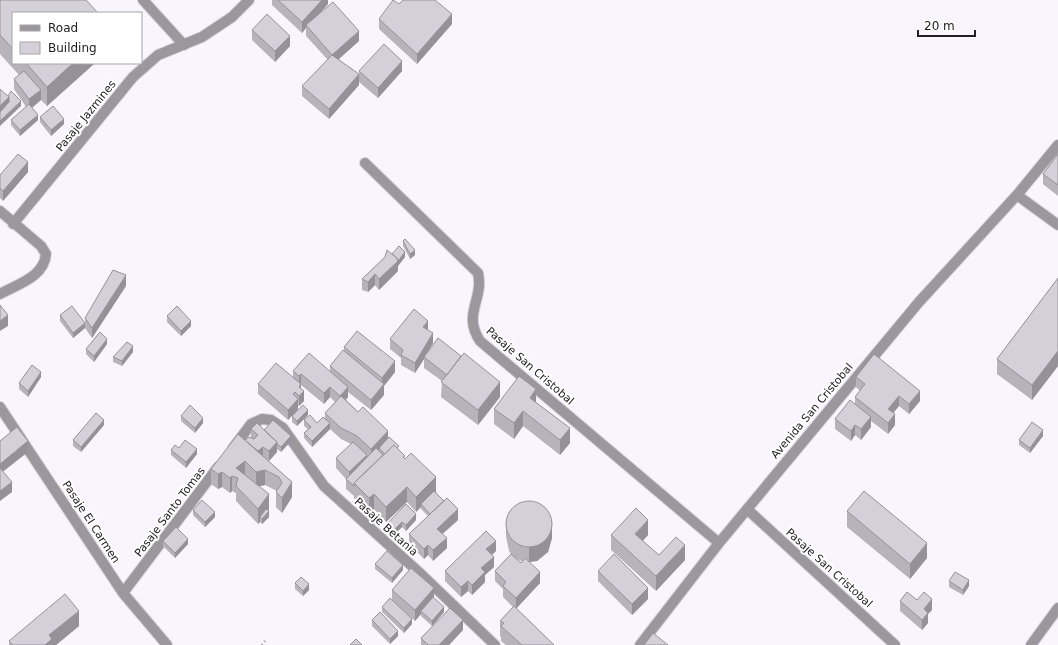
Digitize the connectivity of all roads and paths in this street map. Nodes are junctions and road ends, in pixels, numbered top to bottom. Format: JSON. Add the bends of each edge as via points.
{"nodes":[{"id":1,"x":142,"y":0,"type":"edge"},
{"id":2,"x":249,"y":0,"type":"edge"},
{"id":3,"x":184,"y":45,"type":"junction"},
{"id":4,"x":1058,"y":145,"type":"edge"},
{"id":5,"x":365,"y":163,"type":"dead end"},
{"id":6,"x":1017,"y":195,"type":"junction"},
{"id":7,"x":0,"y":212,"type":"edge"},
{"id":8,"x":13,"y":224,"type":"junction"},
{"id":9,"x":1058,"y":225,"type":"edge"},
{"id":10,"x":0,"y":294,"type":"edge"},
{"id":11,"x":0,"y":407,"type":"edge"},
{"id":12,"x":271,"y":420,"type":"joint"},
{"id":13,"x":747,"y":509,"type":"junction"},
{"id":14,"x":719,"y":543,"type":"junction"},
{"id":15,"x":123,"y":593,"type":"junction"},
{"id":16,"x":1058,"y":608,"type":"edge"},
{"id":17,"x":265,"y":641,"type":"dead end"},
{"id":18,"x":167,"y":645,"type":"edge"},
{"id":19,"x":262,"y":645,"type":"edge"},
{"id":20,"x":495,"y":645,"type":"edge"},
{"id":21,"x":640,"y":645,"type":"edge"},
{"id":22,"x":895,"y":645,"type":"edge"},
{"id":23,"x":1030,"y":645,"type":"edge"}],
"edges":[{"from":1,"to":3,"type":"street"},
{"from":2,"to":3,"type":"street","name":"Pasaje Jazmines","via":[[232,17],[202,37]]},
{"from":3,"to":8,"type":"street","name":"Pasaje Jazmines","via":[[158,55],[134,77]]},
{"from":4,"to":6,"type":"street","name":"Avenida San Cristobal"},
{"from":5,"to":14,"type":"street","name":"Pasaje San Cristobal","via":[[478,273],[480,281],[471,322],[480,341]]},
{"from":6,"to":9,"type":"street"},
{"from":6,"to":13,"type":"street","name":"Avenida San Cristobal","via":[[919,302]]},
{"from":7,"to":8,"type":"street"},
{"from":8,"to":10,"type":"street","via":[[41,246],[46,254],[44,268]]},
{"from":11,"to":15,"type":"street","name":"Pasaje El Carmen"},
{"from":12,"to":15,"type":"street","name":"Pasaje Santo Tomas","via":[[262,419],[251,424]]},
{"from":12,"to":20,"type":"street","name":"Pasaje Betania","via":[[283,428],[324,486]]},
{"from":13,"to":14,"type":"street","name":"Avenida San Cristobal"},
{"from":13,"to":22,"type":"street","name":"Pasaje San Cristobal"},
{"from":14,"to":21,"type":"street","name":"Avenida San Cristobal"},
{"from":15,"to":18,"type":"street","name":"Pasaje El Carmen"},
{"from":16,"to":23,"type":"street"},
{"from":17,"to":19,"type":"path"}]}
